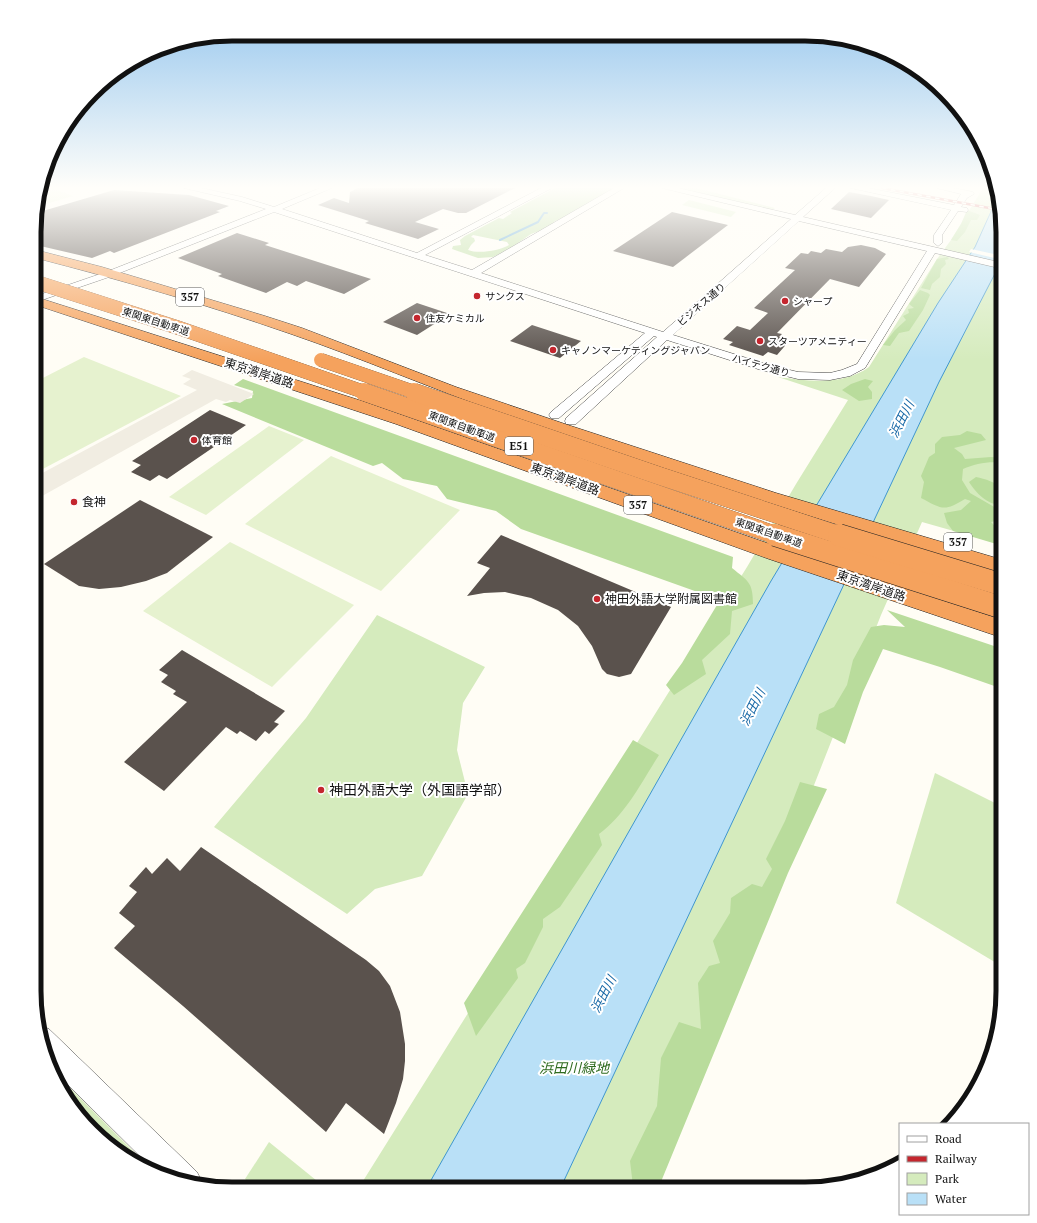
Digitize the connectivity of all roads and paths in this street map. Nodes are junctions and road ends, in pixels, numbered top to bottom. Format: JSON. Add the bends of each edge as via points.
{"nodes":[{"id":1,"x":174,"y":245,"type":"edge"},
{"id":2,"x":394,"y":245,"type":"edge"},
{"id":3,"x":439,"y":245,"type":"edge"},
{"id":4,"x":522,"y":245,"type":"edge"},
{"id":5,"x":758,"y":245,"type":"edge"},
{"id":6,"x":763,"y":245,"type":"edge"},
{"id":7,"x":931,"y":245,"type":"edge"},
{"id":8,"x":935,"y":246,"type":"junction"},
{"id":9,"x":950,"y":250,"type":"junction"},
{"id":10,"x":422,"y":254,"type":"junction"},
{"id":11,"x":41,"y":255,"type":"edge"},
{"id":12,"x":996,"y":257,"type":"edge"},
{"id":13,"x":996,"y":264,"type":"edge"},
{"id":14,"x":41,"y":271,"type":"edge"},
{"id":15,"x":477,"y":271,"type":"junction"},
{"id":16,"x":104,"y":272,"type":"junction"},
{"id":17,"x":41,"y":284,"type":"edge"},
{"id":18,"x":41,"y":289,"type":"edge"},
{"id":19,"x":41,"y":298,"type":"edge"},
{"id":20,"x":41,"y":302,"type":"edge"},
{"id":21,"x":687,"y":302,"type":"dead end"},
{"id":22,"x":212,"y":323,"type":"dead end"},
{"id":23,"x":658,"y":327,"type":"junction"},
{"id":24,"x":127,"y":331,"type":"junction"},
{"id":25,"x":667,"y":334,"type":"junction"},
{"id":26,"x":315,"y":338,"type":"junction"},
{"id":27,"x":309,"y":356,"type":"dead end"},
{"id":28,"x":555,"y":415,"type":"junction"},
{"id":29,"x":571,"y":421,"type":"junction"},
{"id":30,"x":996,"y":554,"type":"edge"},
{"id":31,"x":996,"y":566,"type":"edge"},
{"id":32,"x":996,"y":583,"type":"edge"},
{"id":33,"x":996,"y":606,"type":"edge"},
{"id":34,"x":996,"y":636,"type":"edge"},
{"id":35,"x":996,"y":636,"type":"edge"},
{"id":36,"x":50,"y":1048,"type":"edge"},
{"id":37,"x":179,"y":1174,"type":"edge"}],
"edges":[{"from":1,"to":16,"type":"street"},
{"from":2,"to":10,"type":"street","name":"ハイテク通り"},
{"from":3,"to":10,"type":"street"},
{"from":4,"to":15,"type":"street"},
{"from":5,"to":21,"type":"street","name":"ビジネス通り"},
{"from":6,"to":25,"type":"street","name":"ビジネス通り"},
{"from":7,"to":8,"type":"street"},
{"from":8,"to":9,"type":"street"},
{"from":8,"to":25,"type":"street","name":"ハイテク通り","via":[[861,366],[853,370],[830,376],[798,376]]},
{"from":9,"to":12,"type":"street"},
{"from":9,"to":13,"type":"street"},
{"from":10,"to":15,"type":"street","name":"ハイテク通り"},
{"from":11,"to":16,"type":"highway","number":"357"},
{"from":14,"to":22,"type":"highway","name":"東関東自動車道"},
{"from":15,"to":23,"type":"street","name":"ハイテク通り"},
{"from":16,"to":18,"type":"street"},
{"from":16,"to":19,"type":"street"},
{"from":16,"to":26,"type":"highway","number":"357","via":[[217,305]]},
{"from":17,"to":33,"type":"highway","name":"東関東自動車道","number":"E51","bridge":true,"via":[[235,346],[604,476],[905,578]]},
{"from":20,"to":24,"type":"highway","name":"東京湾岸道路","number":"357"},
{"from":23,"to":25,"type":"street","name":"ハイテク通り"},
{"from":23,"to":28,"type":"street"},
{"from":24,"to":34,"type":"highway","name":"東京湾岸道路","number":"357","via":[[400,419],[887,592]]},
{"from":24,"to":35,"type":"highway","via":[[720,548]]},
{"from":25,"to":29,"type":"street","name":"ビジネス通り"},
{"from":26,"to":28,"type":"highway","number":"357","via":[[345,345]]},
{"from":26,"to":31,"type":"highway","number":"357","via":[[450,390],[562,429],[769,497]]},
{"from":27,"to":32,"type":"highway","name":"東関東自動車道","number":"E51","bridge":true,"via":[[690,486]]},
{"from":28,"to":29,"type":"highway","number":"357"},
{"from":29,"to":30,"type":"highway","number":"357"},
{"from":36,"to":37,"type":"street"}]}
